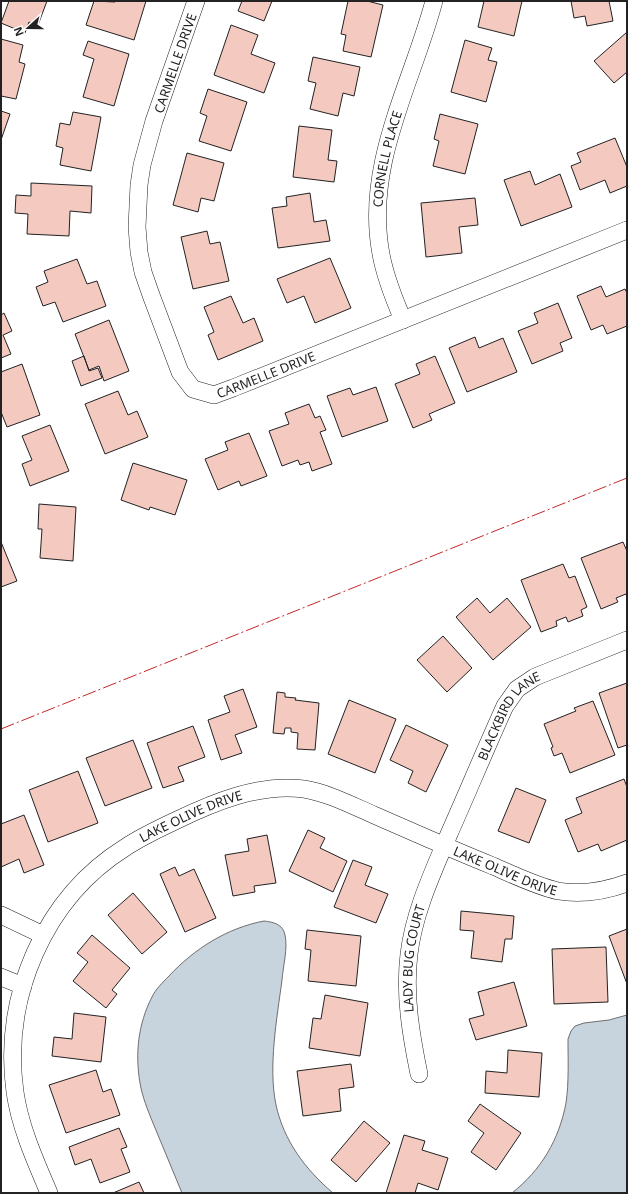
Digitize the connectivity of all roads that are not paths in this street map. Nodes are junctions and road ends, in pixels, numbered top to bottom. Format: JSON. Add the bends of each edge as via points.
{"nodes":[{"id":1,"x":196,"y":1,"type":"edge"},
{"id":2,"x":434,"y":1,"type":"edge"},
{"id":3,"x":627,"y":230,"type":"edge"},
{"id":4,"x":403,"y":320,"type":"junction"},
{"id":5,"x":627,"y":640,"type":"edge"},
{"id":6,"x":444,"y":846,"type":"junction"},
{"id":7,"x":627,"y":883,"type":"edge"},
{"id":8,"x":1,"y":916,"type":"edge"},
{"id":9,"x":43,"y":935,"type":"junction"},
{"id":10,"x":1,"y":977,"type":"edge"},
{"id":11,"x":23,"y":986,"type":"junction"},
{"id":12,"x":419,"y":1074,"type":"dead end"},
{"id":13,"x":49,"y":1193,"type":"edge"}],
"edges":[{"from":1,"to":4,"type":"street","name":"CARMELLE DRIVE","via":[[154,121],[142,166],[137,227],[144,272],[180,372],[193,389],[214,394]]},
{"from":2,"to":4,"type":"street","name":"CORNELL PLACE","via":[[390,136],[378,184],[378,235],[381,254]]},
{"from":3,"to":4,"type":"street","name":"CARMELLE DRIVE"},
{"from":5,"to":6,"type":"street","name":"BLACKBIRD LANE","via":[[535,677],[517,689],[505,706]]},
{"from":6,"to":7,"type":"street","name":"LAKE OLIVE DRIVE","via":[[559,891],[602,890]]},
{"from":6,"to":9,"type":"street","name":"LAKE OLIVE DRIVE","via":[[324,794],[283,787],[261,789],[192,813],[124,847],[77,889]]},
{"from":6,"to":12,"type":"street","name":"LADY BUG COURT","via":[[419,908],[409,954],[407,978],[410,1029]]},
{"from":8,"to":9,"type":"street"},
{"from":9,"to":11,"type":"street","name":"LAKE OLIVE DRIVE","via":[[29,965]]},
{"from":10,"to":11,"type":"street"},
{"from":11,"to":13,"type":"street","name":"LAKE OLIVE DRIVE","via":[[14,1039],[15,1092],[34,1158]]}]}
